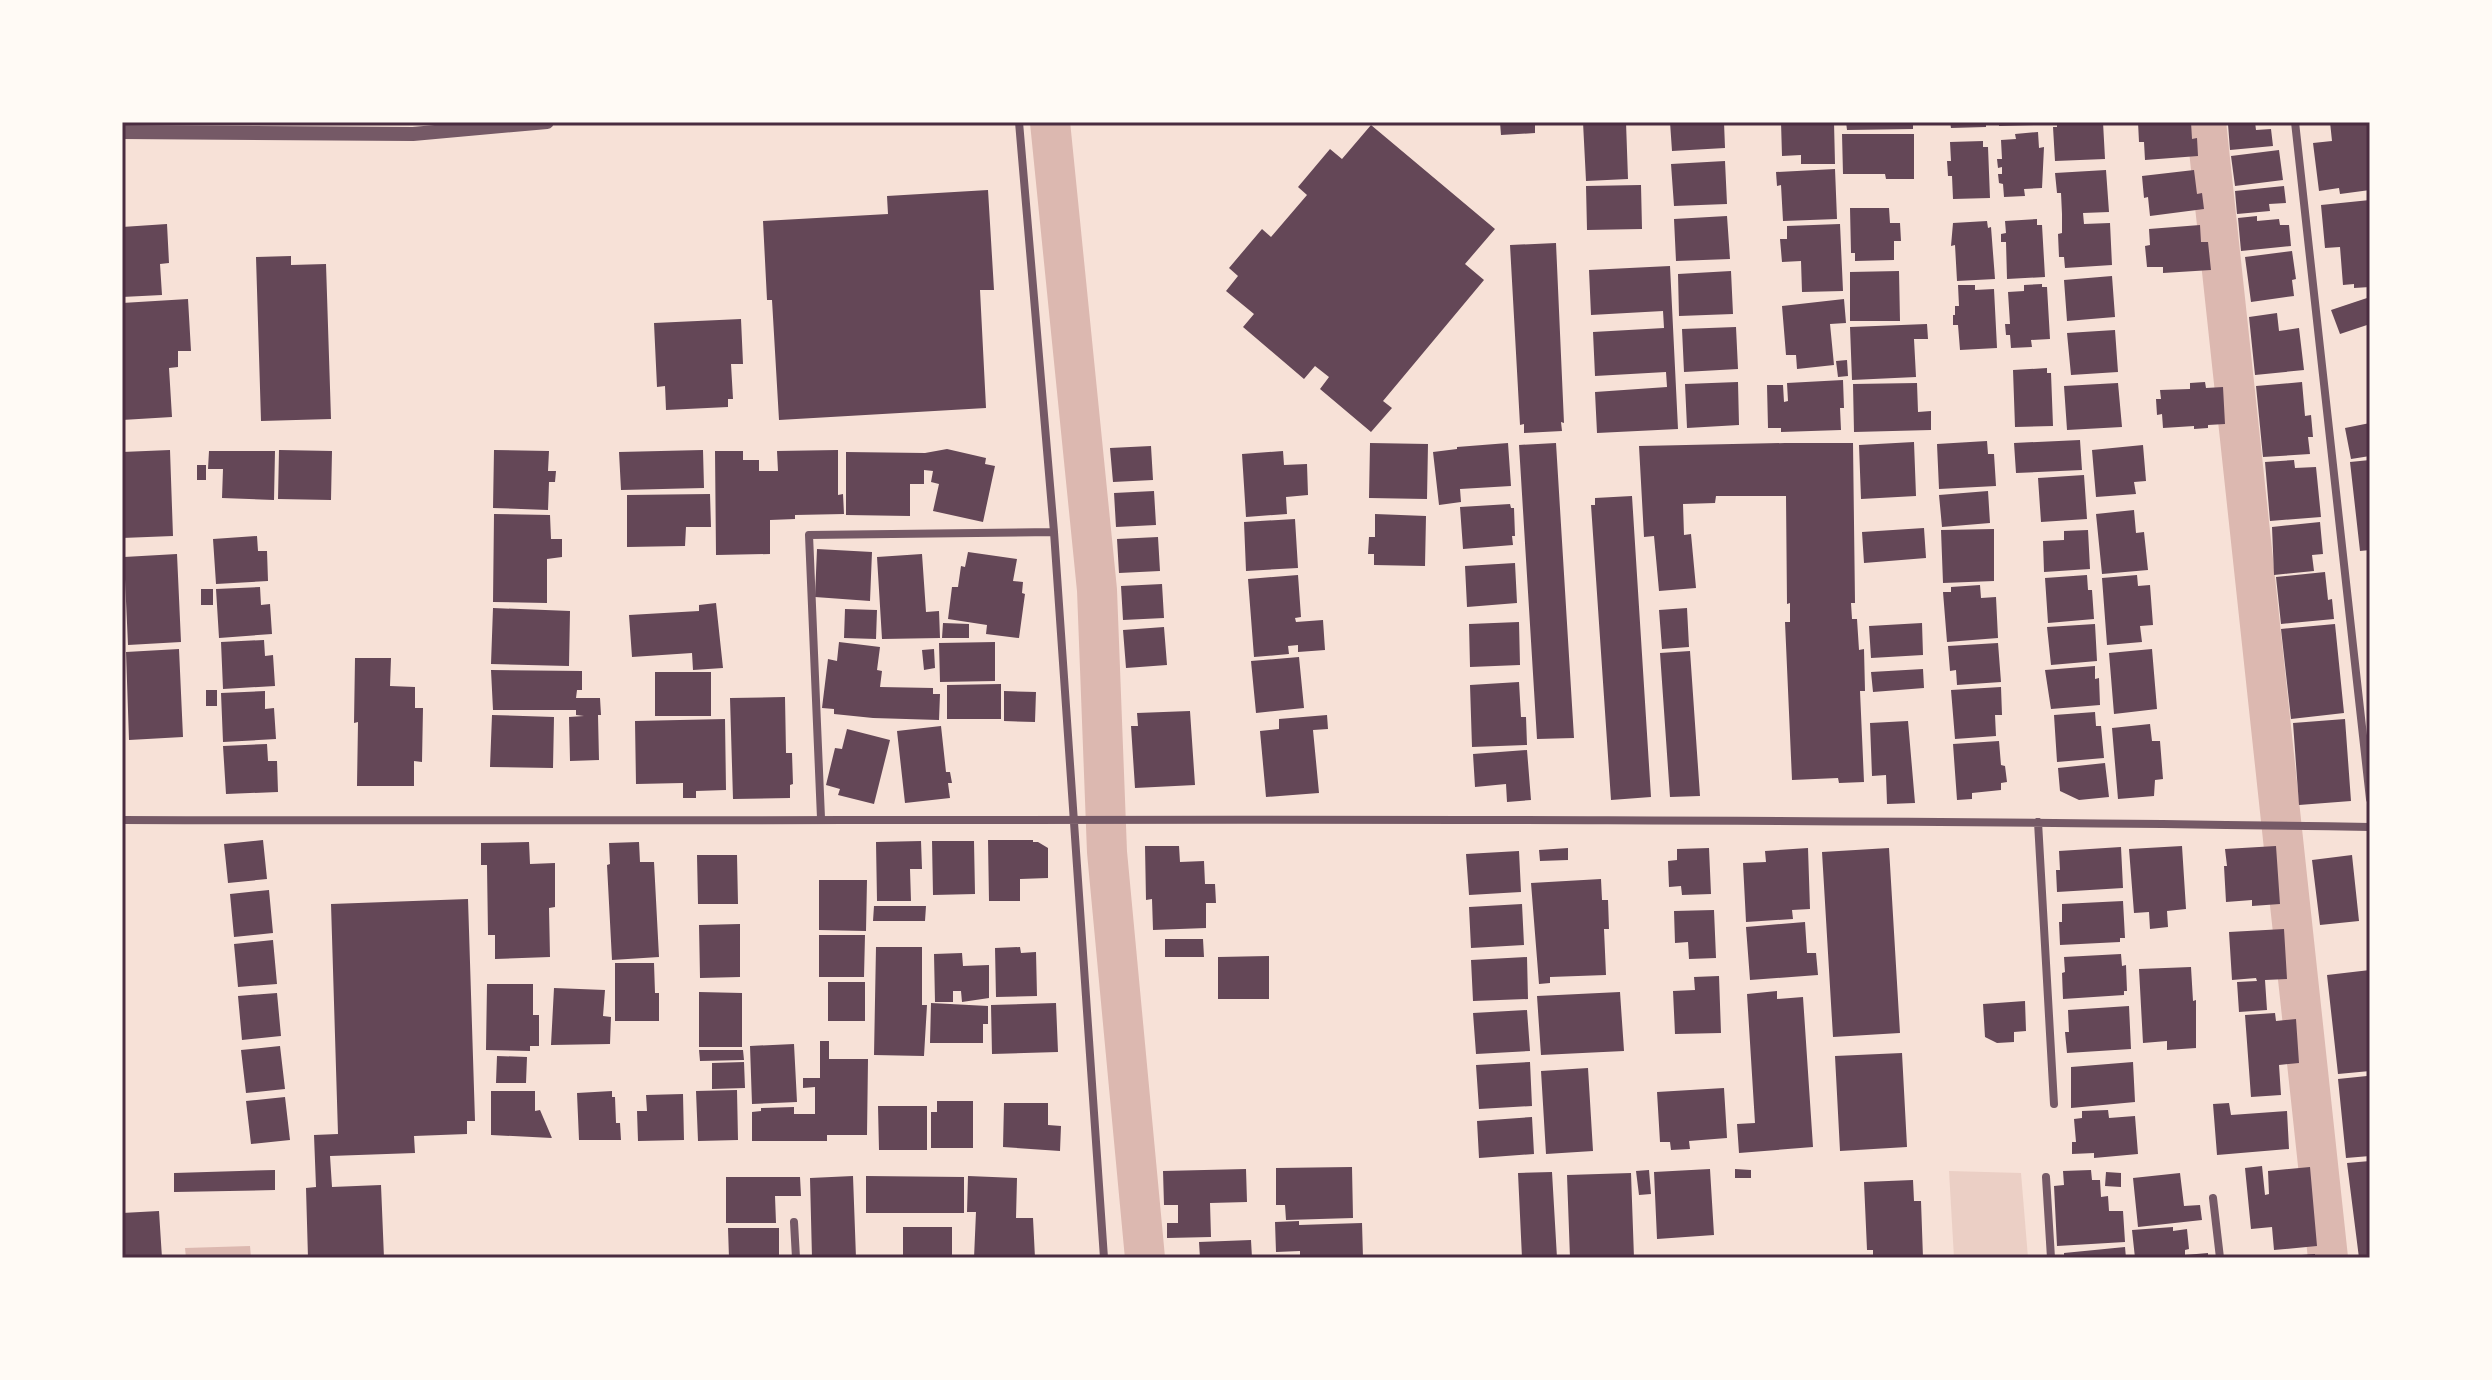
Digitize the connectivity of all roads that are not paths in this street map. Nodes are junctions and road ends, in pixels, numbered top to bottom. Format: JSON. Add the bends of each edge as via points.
{"nodes":[{"id":1,"x":547,"y":122,"type":"edge"},
{"id":2,"x":1019,"y":122,"type":"edge"},
{"id":3,"x":2295,"y":122,"type":"edge"},
{"id":4,"x":122,"y":132,"type":"edge"},
{"id":5,"x":1054,"y":532,"type":"junction"},
{"id":6,"x":2370,"y":799,"type":"edge"},
{"id":7,"x":821,"y":818,"type":"junction"},
{"id":8,"x":1074,"y":819,"type":"junction"},
{"id":9,"x":122,"y":820,"type":"edge"},
{"id":10,"x":2038,"y":822,"type":"junction"},
{"id":11,"x":2370,"y":827,"type":"edge"},
{"id":12,"x":2054,"y":1104,"type":"dead end"},
{"id":13,"x":2046,"y":1177,"type":"dead end"},
{"id":14,"x":2213,"y":1198,"type":"dead end"},
{"id":15,"x":794,"y":1222,"type":"dead end"},
{"id":16,"x":796,"y":1258,"type":"edge"},
{"id":17,"x":1104,"y":1258,"type":"edge"},
{"id":18,"x":2051,"y":1258,"type":"edge"},
{"id":19,"x":2220,"y":1258,"type":"edge"}],
"edges":[{"from":1,"to":4,"type":"street","via":[[413,134]]},
{"from":2,"to":5,"type":"street"},
{"from":3,"to":6,"type":"street"},
{"from":5,"to":7,"type":"street","via":[[809,535]]},
{"from":5,"to":8,"type":"street"},
{"from":7,"to":8,"type":"street"},
{"from":7,"to":9,"type":"street"},
{"from":8,"to":10,"type":"street"},
{"from":8,"to":17,"type":"street"},
{"from":10,"to":11,"type":"street"},
{"from":10,"to":12,"type":"street"},
{"from":13,"to":18,"type":"street"},
{"from":14,"to":19,"type":"street"},
{"from":15,"to":16,"type":"street"}]}
